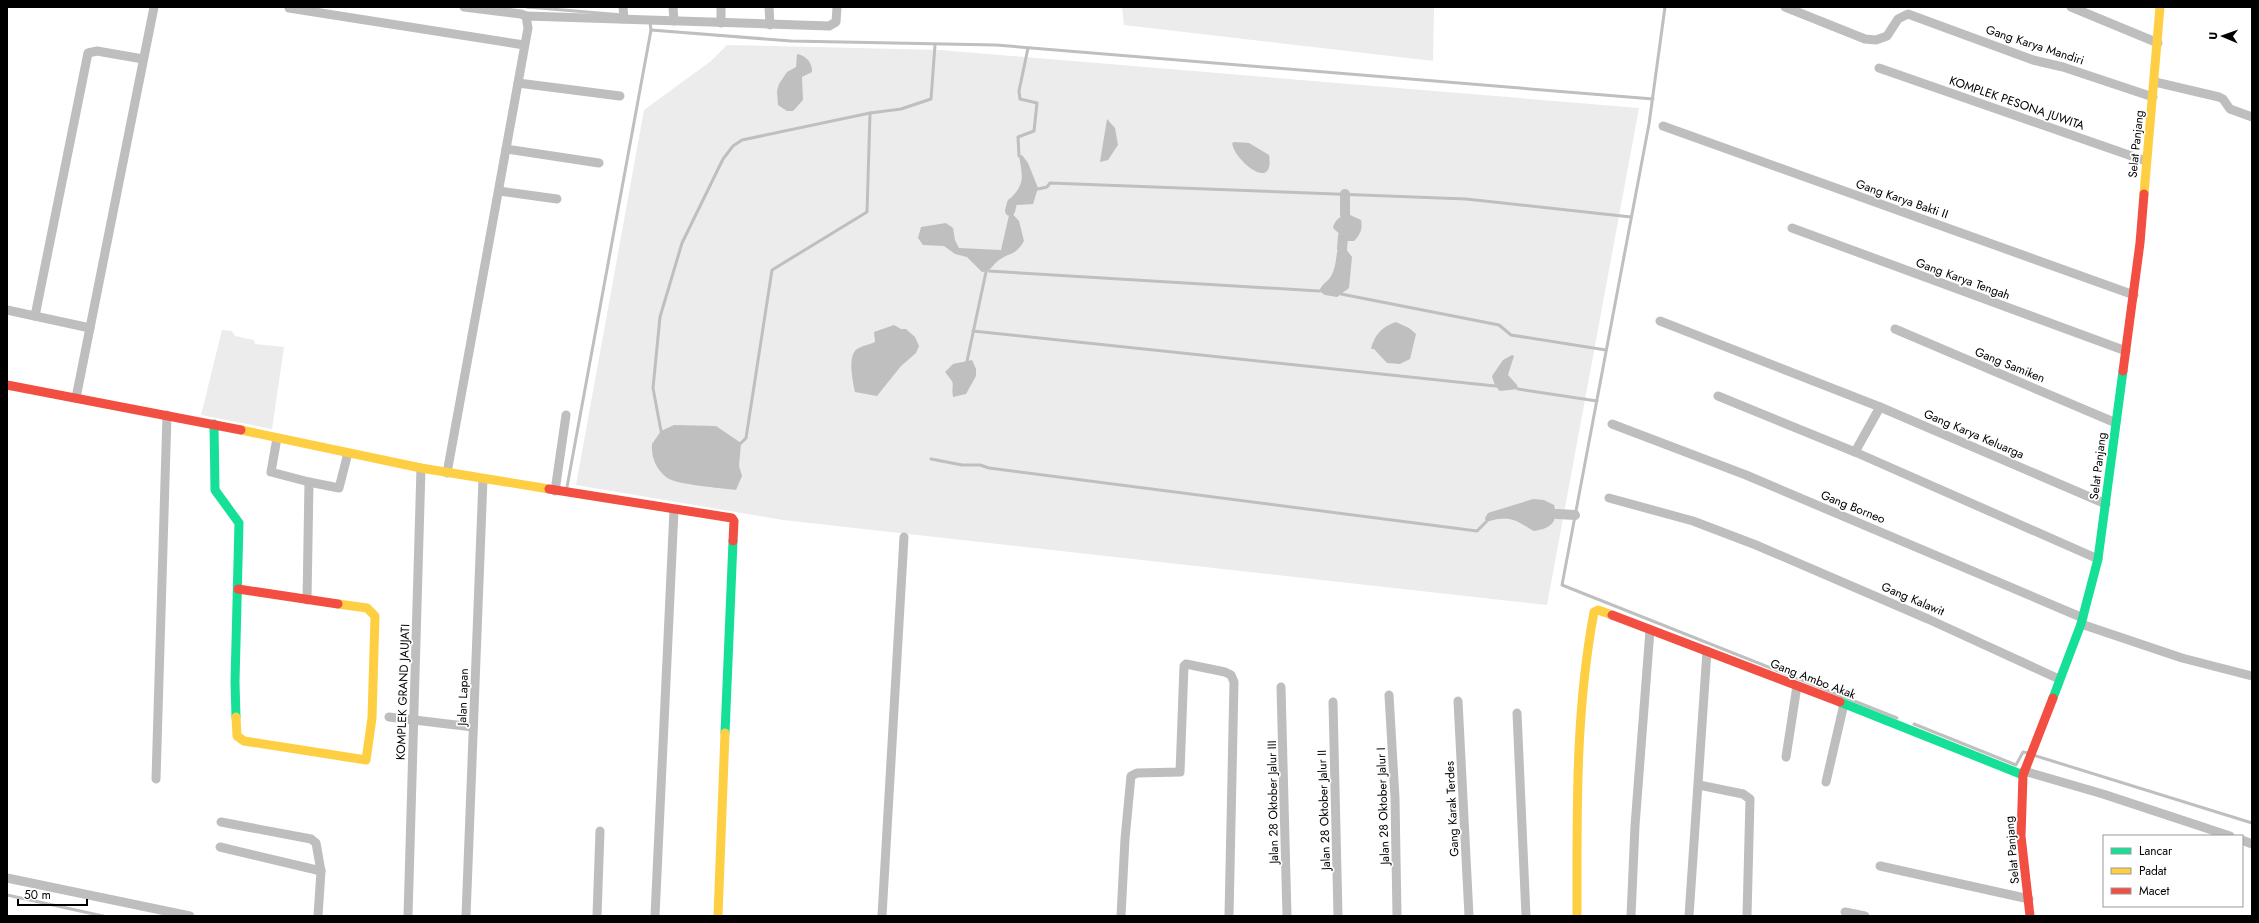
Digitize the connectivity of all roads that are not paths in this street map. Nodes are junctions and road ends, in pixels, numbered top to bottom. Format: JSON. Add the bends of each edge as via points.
{"nodes":[{"id":1,"x":154,"y":7,"type":"edge"},
{"id":2,"x":464,"y":7,"type":"edge"},
{"id":3,"x":547,"y":7,"type":"edge"},
{"id":4,"x":623,"y":7,"type":"edge"},
{"id":5,"x":672,"y":7,"type":"edge"},
{"id":6,"x":721,"y":7,"type":"edge"},
{"id":7,"x":769,"y":7,"type":"edge"},
{"id":8,"x":837,"y":7,"type":"edge"},
{"id":9,"x":1786,"y":7,"type":"edge"},
{"id":10,"x":2071,"y":7,"type":"edge"},
{"id":11,"x":2160,"y":7,"type":"edge"},
{"id":12,"x":289,"y":8,"type":"edge"},
{"id":13,"x":498,"y":9,"type":"edge"},
{"id":14,"x":526,"y":16,"type":"junction"},
{"id":15,"x":547,"y":17,"type":"junction"},
{"id":16,"x":624,"y":19,"type":"junction"},
{"id":17,"x":674,"y":21,"type":"junction"},
{"id":18,"x":721,"y":23,"type":"junction"},
{"id":19,"x":770,"y":25,"type":"junction"},
{"id":20,"x":2158,"y":43,"type":"junction"},
{"id":21,"x":524,"y":45,"type":"junction"},
{"id":22,"x":143,"y":59,"type":"junction"},
{"id":23,"x":1879,"y":68,"type":"dead end"},
{"id":24,"x":2155,"y":82,"type":"junction"},
{"id":25,"x":518,"y":84,"type":"junction"},
{"id":26,"x":620,"y":96,"type":"dead end"},
{"id":27,"x":2153,"y":97,"type":"junction"},
{"id":28,"x":2252,"y":117,"type":"edge"},
{"id":29,"x":1662,"y":126,"type":"dead end"},
{"id":30,"x":506,"y":149,"type":"junction"},
{"id":31,"x":2146,"y":162,"type":"junction"},
{"id":32,"x":599,"y":164,"type":"dead end"},
{"id":33,"x":499,"y":191,"type":"junction"},
{"id":34,"x":557,"y":199,"type":"dead end"},
{"id":35,"x":1792,"y":228,"type":"dead end"},
{"id":36,"x":2134,"y":296,"type":"junction"},
{"id":37,"x":7,"y":310,"type":"edge"},
{"id":38,"x":35,"y":316,"type":"junction"},
{"id":39,"x":1660,"y":321,"type":"dead end"},
{"id":40,"x":90,"y":328,"type":"junction"},
{"id":41,"x":1895,"y":329,"type":"dead end"},
{"id":42,"x":2126,"y":351,"type":"junction"},
{"id":43,"x":7,"y":385,"type":"edge"},
{"id":44,"x":1718,"y":396,"type":"dead end"},
{"id":45,"x":76,"y":398,"type":"junction"},
{"id":46,"x":1880,"y":407,"type":"junction"},
{"id":47,"x":167,"y":415,"type":"junction"},
{"id":48,"x":566,"y":415,"type":"dead end"},
{"id":49,"x":2116,"y":423,"type":"junction"},
{"id":50,"x":214,"y":424,"type":"junction"},
{"id":51,"x":1612,"y":424,"type":"dead end"},
{"id":52,"x":277,"y":438,"type":"junction"},
{"id":53,"x":1855,"y":452,"type":"junction"},
{"id":54,"x":348,"y":453,"type":"junction"},
{"id":55,"x":421,"y":468,"type":"junction"},
{"id":56,"x":447,"y":473,"type":"junction"},
{"id":57,"x":483,"y":479,"type":"junction"},
{"id":58,"x":309,"y":482,"type":"junction"},
{"id":59,"x":555,"y":491,"type":"junction"},
{"id":60,"x":1609,"y":498,"type":"dead end"},
{"id":61,"x":2106,"y":504,"type":"junction"},
{"id":62,"x":674,"y":510,"type":"junction"},
{"id":63,"x":904,"y":537,"type":"dead end"},
{"id":64,"x":2098,"y":560,"type":"junction"},
{"id":65,"x":238,"y":589,"type":"junction"},
{"id":66,"x":308,"y":600,"type":"junction"},
{"id":67,"x":2082,"y":621,"type":"junction"},
{"id":68,"x":1650,"y":630,"type":"junction"},
{"id":69,"x":1707,"y":651,"type":"junction"},
{"id":70,"x":2252,"y":676,"type":"edge"},
{"id":71,"x":2059,"y":679,"type":"junction"},
{"id":72,"x":1797,"y":686,"type":"junction"},
{"id":73,"x":1281,"y":687,"type":"dead end"},
{"id":74,"x":1389,"y":696,"type":"dead end"},
{"id":75,"x":1458,"y":701,"type":"dead end"},
{"id":76,"x":1333,"y":702,"type":"dead end"},
{"id":77,"x":1844,"y":704,"type":"junction"},
{"id":78,"x":1517,"y":713,"type":"dead end"},
{"id":79,"x":389,"y":717,"type":"dead end"},
{"id":80,"x":414,"y":719,"type":"junction"},
{"id":81,"x":474,"y":727,"type":"junction"},
{"id":82,"x":1786,"y":758,"type":"dead end"},
{"id":83,"x":2024,"y":773,"type":"junction"},
{"id":84,"x":156,"y":779,"type":"dead end"},
{"id":85,"x":1826,"y":782,"type":"dead end"},
{"id":86,"x":1698,"y":786,"type":"junction"},
{"id":87,"x":221,"y":822,"type":"dead end"},
{"id":88,"x":600,"y":831,"type":"dead end"},
{"id":89,"x":2227,"y":835,"type":"edge"},
{"id":90,"x":220,"y":847,"type":"dead end"},
{"id":91,"x":1880,"y":866,"type":"dead end"},
{"id":92,"x":321,"y":871,"type":"junction"},
{"id":93,"x":7,"y":878,"type":"edge"},
{"id":94,"x":2029,"y":899,"type":"junction"},
{"id":95,"x":1845,"y":912,"type":"dead end"},
{"id":96,"x":190,"y":916,"type":"edge"},
{"id":97,"x":318,"y":916,"type":"edge"},
{"id":98,"x":408,"y":916,"type":"edge"},
{"id":99,"x":466,"y":916,"type":"edge"},
{"id":100,"x":597,"y":916,"type":"edge"},
{"id":101,"x":656,"y":916,"type":"edge"},
{"id":102,"x":718,"y":916,"type":"edge"},
{"id":103,"x":882,"y":916,"type":"edge"},
{"id":104,"x":1121,"y":916,"type":"edge"},
{"id":105,"x":1229,"y":916,"type":"edge"},
{"id":106,"x":1287,"y":916,"type":"edge"},
{"id":107,"x":1338,"y":916,"type":"edge"},
{"id":108,"x":1397,"y":916,"type":"edge"},
{"id":109,"x":1469,"y":916,"type":"edge"},
{"id":110,"x":1526,"y":916,"type":"edge"},
{"id":111,"x":1577,"y":916,"type":"edge"},
{"id":112,"x":1631,"y":916,"type":"edge"},
{"id":113,"x":1689,"y":916,"type":"edge"},
{"id":114,"x":1747,"y":916,"type":"edge"},
{"id":115,"x":1865,"y":916,"type":"edge"},
{"id":116,"x":2030,"y":916,"type":"edge"}],
"edges":[{"from":1,"to":22,"type":"street"},
{"from":2,"to":13,"type":"street"},
{"from":3,"to":15,"type":"street"},
{"from":4,"to":16,"type":"street"},
{"from":5,"to":17,"type":"street"},
{"from":6,"to":18,"type":"street"},
{"from":7,"to":19,"type":"street"},
{"from":8,"to":19,"type":"street","via":[[836,22],[829,26]]},
{"from":9,"to":27,"type":"street","name":"Gang Karya Mandiri","via":[[1871,41],[1887,36],[1898,19],[1908,14],[2033,60],[2063,67]]},
{"from":10,"to":20,"type":"street"},
{"from":11,"to":20,"type":"street","name":"Selat Panjang"},
{"from":12,"to":21,"type":"street"},
{"from":13,"to":14,"type":"street"},
{"from":14,"to":15,"type":"street"},
{"from":14,"to":21,"type":"street","via":[[528,28]]},
{"from":15,"to":16,"type":"street"},
{"from":16,"to":17,"type":"street"},
{"from":17,"to":18,"type":"street"},
{"from":18,"to":19,"type":"street"},
{"from":20,"to":24,"type":"street","name":"Selat Panjang"},
{"from":21,"to":25,"type":"street"},
{"from":22,"to":38,"type":"street","via":[[97,51],[88,53]]},
{"from":22,"to":40,"type":"street"},
{"from":23,"to":31,"type":"street","name":"KOMPLEK PESONA JUWITA"},
{"from":24,"to":27,"type":"street","name":"Selat Panjang"},
{"from":24,"to":28,"type":"street","via":[[2219,97],[2230,109]]},
{"from":25,"to":26,"type":"street"},
{"from":25,"to":30,"type":"street"},
{"from":27,"to":31,"type":"street","name":"Selat Panjang"},
{"from":29,"to":36,"type":"street","name":"Gang Karya Bakti II"},
{"from":30,"to":32,"type":"street"},
{"from":30,"to":33,"type":"street"},
{"from":31,"to":36,"type":"street","name":"Selat Panjang"},
{"from":33,"to":34,"type":"street"},
{"from":33,"to":56,"type":"street"},
{"from":35,"to":42,"type":"street","name":"Gang Karya Tengah"},
{"from":36,"to":42,"type":"street","name":"Selat Panjang"},
{"from":37,"to":38,"type":"street"},
{"from":38,"to":40,"type":"street"},
{"from":39,"to":46,"type":"street","name":"Gang Karya Keluarga"},
{"from":40,"to":45,"type":"street"},
{"from":41,"to":49,"type":"street","name":"Gang Samiken"},
{"from":42,"to":49,"type":"street","name":"Selat Panjang"},
{"from":43,"to":45,"type":"street"},
{"from":44,"to":53,"type":"street"},
{"from":45,"to":47,"type":"street"},
{"from":46,"to":53,"type":"street"},
{"from":46,"to":61,"type":"street","name":"Gang Karya Keluarga"},
{"from":47,"to":50,"type":"street"},
{"from":47,"to":84,"type":"street"},
{"from":48,"to":59,"type":"street"},
{"from":49,"to":61,"type":"street","name":"Selat Panjang"},
{"from":50,"to":52,"type":"street"},
{"from":50,"to":65,"type":"street","via":[[215,490],[239,523]]},
{"from":51,"to":67,"type":"street","name":"Gang Borneo","via":[[1746,475]]},
{"from":52,"to":54,"type":"street"},
{"from":52,"to":58,"type":"street","via":[[271,472]]},
{"from":53,"to":64,"type":"street"},
{"from":54,"to":55,"type":"street"},
{"from":54,"to":58,"type":"street","via":[[339,488]]},
{"from":55,"to":56,"type":"street"},
{"from":55,"to":80,"type":"street","name":"KOMPLEK GRAND JAUJATI"},
{"from":56,"to":57,"type":"street"},
{"from":57,"to":59,"type":"street"},
{"from":57,"to":81,"type":"street","name":"Jalan Lapan"},
{"from":58,"to":66,"type":"street"},
{"from":59,"to":62,"type":"street"},
{"from":60,"to":71,"type":"street","name":"Gang Kalawit","via":[[1693,521],[1756,545]]},
{"from":61,"to":64,"type":"street","name":"Selat Panjang"},
{"from":62,"to":101,"type":"street"},
{"from":62,"to":102,"type":"street","via":[[726,516],[734,521]]},
{"from":63,"to":103,"type":"street"},
{"from":64,"to":67,"type":"street","name":"Selat Panjang"},
{"from":65,"to":66,"type":"street"},
{"from":65,"to":66,"type":"street","via":[[235,682],[236,730],[239,739],[364,761],[367,757],[372,718],[375,616],[367,608]]},
{"from":67,"to":70,"type":"street","name":"Gang Borneo","via":[[2182,658]]},
{"from":67,"to":71,"type":"street","name":"Selat Panjang"},
{"from":68,"to":69,"type":"street","name":"Gang Ambo Akak"},
{"from":68,"to":111,"type":"street","name":"Gang Ambo Akak","via":[[1602,611],[1594,612],[1578,725]]},
{"from":68,"to":112,"type":"street"},
{"from":69,"to":72,"type":"street","name":"Gang Ambo Akak"},
{"from":69,"to":86,"type":"street"},
{"from":71,"to":83,"type":"street","name":"Selat Panjang"},
{"from":72,"to":77,"type":"street","name":"Gang Ambo Akak"},
{"from":72,"to":82,"type":"street"},
{"from":73,"to":106,"type":"street","name":"Jalan 28 Oktober Jalur III"},
{"from":74,"to":108,"type":"street","name":"Jalan 28 Oktober Jalur I","via":[[1395,798]]},
{"from":75,"to":109,"type":"street","name":"Gang Karak Terdes"},
{"from":76,"to":107,"type":"street","name":"Jalan 28 Oktober Jalur II"},
{"from":77,"to":83,"type":"street","name":"Gang Ambo Akak"},
{"from":77,"to":85,"type":"street"},
{"from":78,"to":110,"type":"street"},
{"from":79,"to":80,"type":"street"},
{"from":80,"to":81,"type":"street"},
{"from":80,"to":98,"type":"street","name":"KOMPLEK GRAND JAUJATI"},
{"from":81,"to":99,"type":"street","name":"Jalan Lapan"},
{"from":83,"to":89,"type":"street","via":[[2103,794]]},
{"from":83,"to":94,"type":"street","name":"Selat Panjang","via":[[2021,836]]},
{"from":86,"to":113,"type":"street"},
{"from":86,"to":114,"type":"street","via":[[1743,794],[1750,799]]},
{"from":87,"to":92,"type":"street","via":[[311,839],[316,843]]},
{"from":88,"to":100,"type":"street"},
{"from":90,"to":92,"type":"street"},
{"from":91,"to":94,"type":"street"},
{"from":92,"to":97,"type":"street"},
{"from":93,"to":96,"type":"street"},
{"from":94,"to":116,"type":"street","name":"Selat Panjang"},
{"from":95,"to":115,"type":"street"},
{"from":104,"to":105,"type":"street","via":[[1131,776],[1137,773],[1180,772],[1186,664],[1231,674],[1234,682]]}]}
